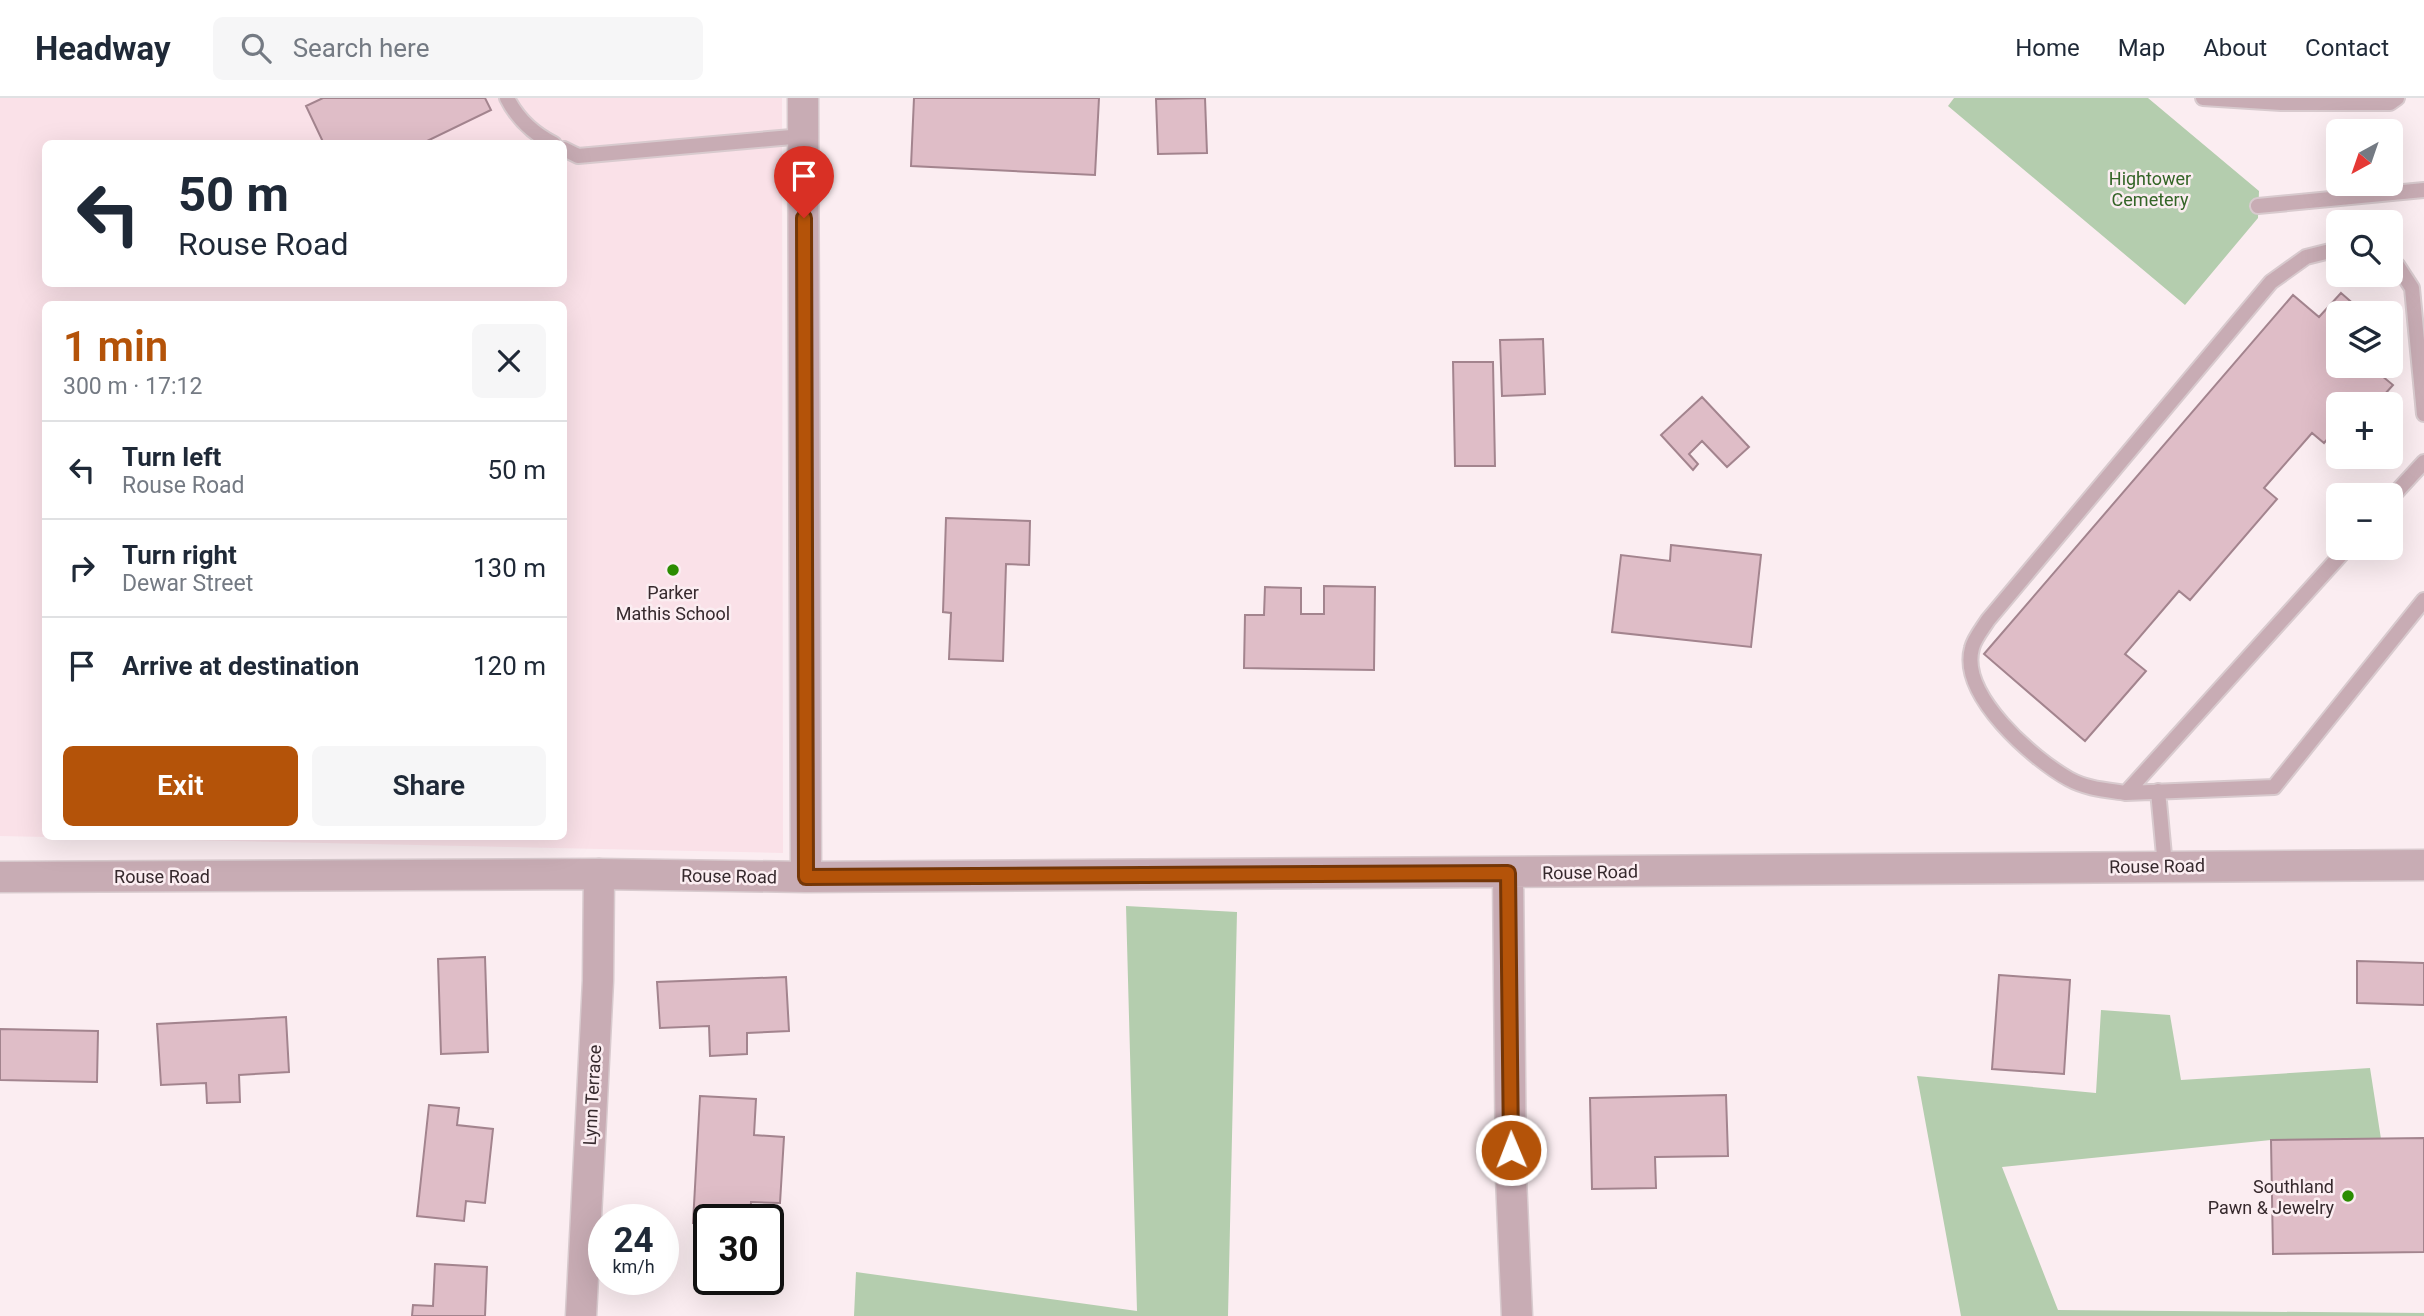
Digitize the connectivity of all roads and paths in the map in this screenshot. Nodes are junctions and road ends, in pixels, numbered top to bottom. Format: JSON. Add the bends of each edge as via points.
{"nodes":[{"id":1,"x":507,"y":98,"type":"edge"},
{"id":2,"x":803,"y":98,"type":"edge"},
{"id":3,"x":2203,"y":98,"type":"edge"},
{"id":4,"x":2397,"y":98,"type":"edge"},
{"id":5,"x":2281,"y":101,"type":"edge"},
{"id":6,"x":803,"y":136,"type":"junction"},
{"id":7,"x":548,"y":140,"type":"edge"},
{"id":8,"x":567,"y":150,"type":"edge"},
{"id":9,"x":2424,"y":190,"type":"edge"},
{"id":10,"x":2258,"y":206,"type":"dead end"},
{"id":11,"x":2326,"y":252,"type":"edge"},
{"id":12,"x":2403,"y":274,"type":"edge"},
{"id":13,"x":2424,"y":414,"type":"edge"},
{"id":14,"x":2424,"y":462,"type":"edge"},
{"id":15,"x":2403,"y":485,"type":"edge"},
{"id":16,"x":2336,"y":560,"type":"edge"},
{"id":17,"x":2424,"y":600,"type":"edge"},
{"id":18,"x":2158,"y":791,"type":"junction"},
{"id":19,"x":2126,"y":793,"type":"junction"},
{"id":20,"x":2424,"y":865,"type":"edge"},
{"id":21,"x":2165,"y":866,"type":"junction"},
{"id":22,"x":1508,"y":873,"type":"junction"},
{"id":23,"x":599,"y":874,"type":"junction"},
{"id":24,"x":0,"y":877,"type":"edge"},
{"id":25,"x":806,"y":877,"type":"junction"},
{"id":26,"x":582,"y":1316,"type":"edge"},
{"id":27,"x":1517,"y":1316,"type":"edge"}],
"edges":[{"from":1,"to":7,"type":"lane","via":[[513,110]]},
{"from":2,"to":6,"type":"street"},
{"from":3,"to":5,"type":"lane"},
{"from":4,"to":5,"type":"lane","via":[[2390,103]]},
{"from":6,"to":8,"type":"lane","via":[[578,156]]},
{"from":6,"to":25,"type":"street"},
{"from":9,"to":10,"type":"lane"},
{"from":11,"to":19,"type":"lane","via":[[2306,257],[2271,282],[1988,620],[1972,648],[1972,675],[1983,700],[2006,728],[2069,779],[2094,789]]},
{"from":12,"to":13,"type":"lane","via":[[2412,288]]},
{"from":14,"to":15,"type":"lane"},
{"from":16,"to":19,"type":"lane"},
{"from":17,"to":18,"type":"lane","via":[[2274,786]]},
{"from":18,"to":19,"type":"lane"},
{"from":18,"to":21,"type":"lane"},
{"from":20,"to":21,"type":"street","name":"Rouse Road"},
{"from":21,"to":22,"type":"street","name":"Rouse Road"},
{"from":22,"to":25,"type":"street","name":"Rouse Road"},
{"from":22,"to":27,"type":"street"},
{"from":23,"to":24,"type":"street","name":"Rouse Road"},
{"from":23,"to":25,"type":"street","name":"Rouse Road"},
{"from":23,"to":26,"type":"street","name":"Lynn Terrace"}]}
